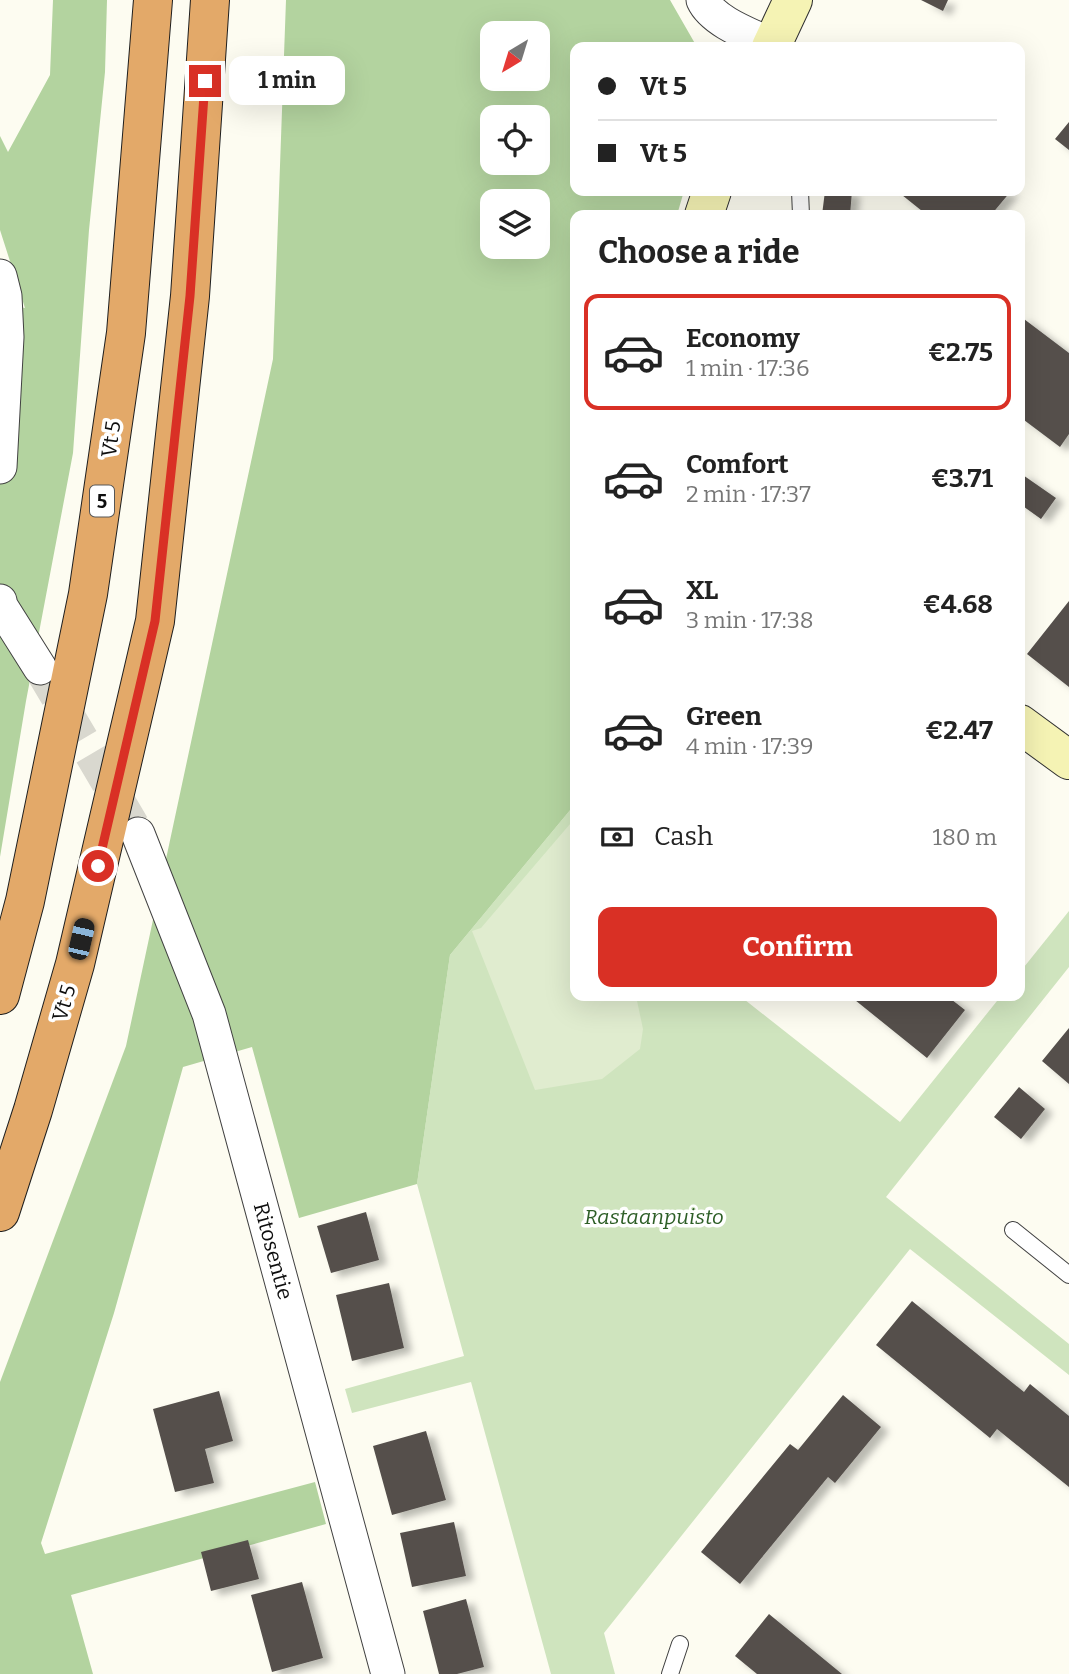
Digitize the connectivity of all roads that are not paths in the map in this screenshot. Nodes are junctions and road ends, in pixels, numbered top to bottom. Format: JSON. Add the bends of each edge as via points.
{"nodes":[{"id":1,"x":153,"y":0,"type":"edge"},
{"id":2,"x":210,"y":0,"type":"edge"},
{"id":3,"x":703,"y":0,"type":"edge"},
{"id":4,"x":793,"y":0,"type":"edge"},
{"id":5,"x":763,"y":42,"type":"edge"},
{"id":6,"x":773,"y":42,"type":"edge"},
{"id":7,"x":0,"y":276,"type":"edge"},
{"id":8,"x":0,"y":467,"type":"edge"},
{"id":9,"x":0,"y":606,"type":"edge"},
{"id":10,"x":40,"y":668,"type":"tunnel mouth"},
{"id":11,"x":1025,"y":728,"type":"edge"},
{"id":12,"x":1069,"y":760,"type":"edge"},
{"id":13,"x":138,"y":834,"type":"tunnel mouth"},
{"id":14,"x":0,"y":995,"type":"edge"},
{"id":15,"x":0,"y":1212,"type":"edge"},
{"id":16,"x":1013,"y":1230,"type":"dead end"},
{"id":17,"x":1069,"y":1275,"type":"edge"},
{"id":18,"x":680,"y":1644,"type":"dead end"},
{"id":19,"x":388,"y":1674,"type":"edge"},
{"id":20,"x":670,"y":1674,"type":"edge"}],
"edges":[{"from":1,"to":14,"type":"highway","name":"Vt 5","number":"5","via":[[126,333],[88,594],[25,901]]},
{"from":2,"to":15,"type":"highway","name":"Vt 5","via":[[190,296],[155,621],[75,964]]},
{"from":3,"to":5,"type":"street","via":[[721,20]]},
{"from":4,"to":6,"type":"street"},
{"from":7,"to":8,"type":"street","via":[[7,337]]},
{"from":9,"to":10,"type":"street"},
{"from":11,"to":12,"type":"street"},
{"from":13,"to":19,"type":"street","name":"Ritosentie","via":[[209,1014]]},
{"from":16,"to":17,"type":"lane"},
{"from":18,"to":20,"type":"lane"}]}
